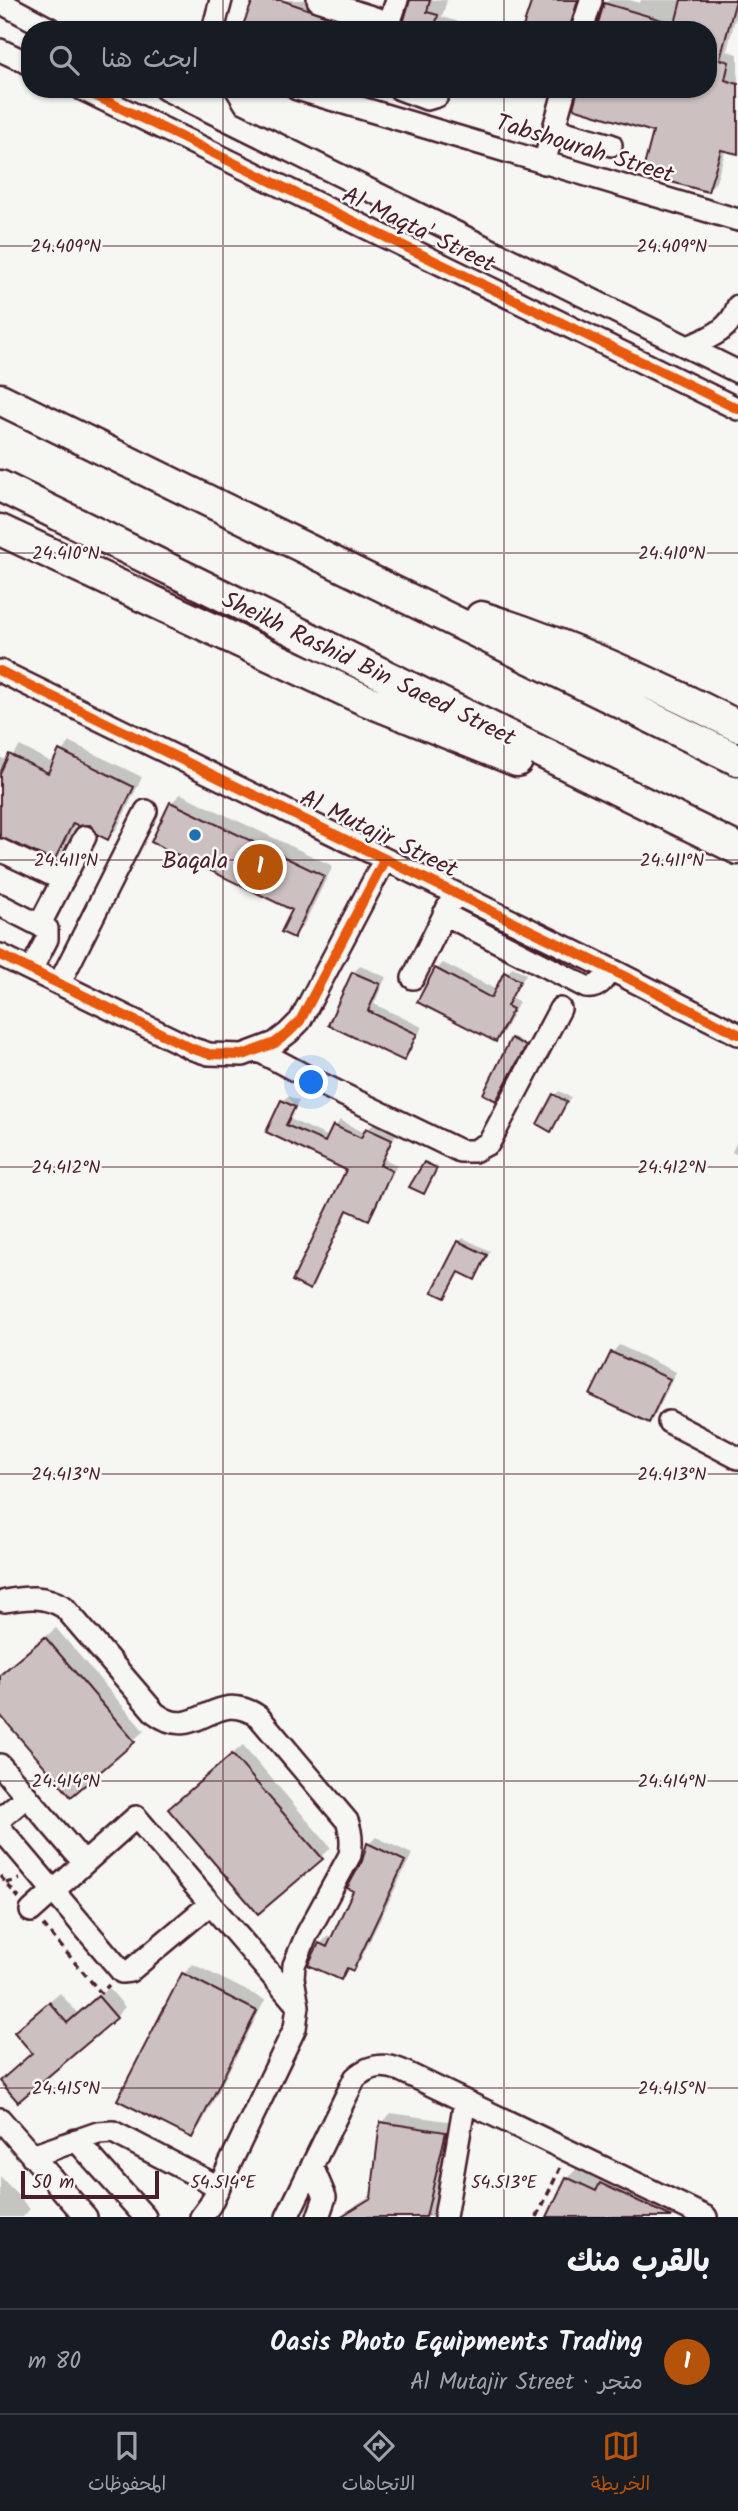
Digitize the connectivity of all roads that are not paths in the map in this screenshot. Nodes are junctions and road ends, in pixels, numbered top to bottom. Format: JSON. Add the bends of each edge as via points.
{"nodes":[{"id":1,"x":221,"y":0,"type":"edge"},
{"id":2,"x":318,"y":0,"type":"edge"},
{"id":3,"x":397,"y":0,"type":"edge"},
{"id":4,"x":591,"y":1,"type":"edge"},
{"id":5,"x":0,"y":2,"type":"edge"},
{"id":6,"x":35,"y":21,"type":"edge"},
{"id":7,"x":215,"y":21,"type":"edge"},
{"id":8,"x":375,"y":21,"type":"edge"},
{"id":9,"x":390,"y":21,"type":"edge"},
{"id":10,"x":585,"y":21,"type":"edge"},
{"id":11,"x":0,"y":50,"type":"edge"},
{"id":12,"x":21,"y":60,"type":"edge"},
{"id":13,"x":101,"y":98,"type":"edge"},
{"id":14,"x":183,"y":98,"type":"edge"},
{"id":15,"x":213,"y":98,"type":"edge"},
{"id":16,"x":327,"y":98,"type":"edge"},
{"id":17,"x":563,"y":98,"type":"edge"},
{"id":18,"x":230,"y":122,"type":"junction"},
{"id":19,"x":554,"y":129,"type":"junction"},
{"id":20,"x":611,"y":145,"type":"dead end"},
{"id":21,"x":544,"y":163,"type":"junction"},
{"id":22,"x":738,"y":220,"type":"edge"},
{"id":23,"x":429,"y":257,"type":"junction"},
{"id":24,"x":737,"y":318,"type":"edge"},
{"id":25,"x":648,"y":327,"type":"junction"},
{"id":26,"x":688,"y":347,"type":"junction"},
{"id":27,"x":738,"y":372,"type":"edge"},
{"id":28,"x":0,"y":399,"type":"edge"},
{"id":29,"x":738,"y":409,"type":"edge"},
{"id":30,"x":0,"y":486,"type":"edge"},
{"id":31,"x":0,"y":530,"type":"edge"},
{"id":32,"x":388,"y":589,"type":"junction"},
{"id":33,"x":0,"y":671,"type":"edge"},
{"id":34,"x":738,"y":726,"type":"edge"},
{"id":35,"x":738,"y":760,"type":"edge"},
{"id":36,"x":146,"y":811,"type":"dead end"},
{"id":37,"x":85,"y":837,"type":"dead end"},
{"id":38,"x":732,"y":847,"type":"edge"},
{"id":39,"x":0,"y":850,"type":"edge"},
{"id":40,"x":384,"y":859,"type":"junction"},
{"id":41,"x":62,"y":880,"type":"junction"},
{"id":42,"x":454,"y":893,"type":"junction"},
{"id":43,"x":0,"y":905,"type":"edge"},
{"id":44,"x":444,"y":914,"type":"junction"},
{"id":45,"x":40,"y":924,"type":"junction"},
{"id":46,"x":0,"y":955,"type":"edge"},
{"id":47,"x":610,"y":969,"type":"junction"},
{"id":48,"x":30,"y":970,"type":"junction"},
{"id":49,"x":413,"y":978,"type":"dead end"},
{"id":50,"x":59,"y":984,"type":"junction"},
{"id":51,"x":560,"y":1009,"type":"dead end"},
{"id":52,"x":738,"y":1034,"type":"edge"},
{"id":53,"x":259,"y":1051,"type":"junction"},
{"id":54,"x":668,"y":1422,"type":"dead end"},
{"id":55,"x":738,"y":1458,"type":"edge"},
{"id":56,"x":2,"y":1601,"type":"edge"},
{"id":57,"x":0,"y":1765,"type":"edge"},
{"id":58,"x":27,"y":1796,"type":"junction"},
{"id":59,"x":0,"y":1819,"type":"edge"},
{"id":60,"x":0,"y":1828,"type":"edge"},
{"id":61,"x":85,"y":1863,"type":"junction"},
{"id":62,"x":54,"y":1890,"type":"junction"},
{"id":63,"x":210,"y":1904,"type":"junction"},
{"id":64,"x":30,"y":1911,"type":"road end"},
{"id":65,"x":299,"y":2006,"type":"junction"},
{"id":66,"x":465,"y":2101,"type":"junction"},
{"id":67,"x":0,"y":2119,"type":"edge"},
{"id":68,"x":76,"y":2140,"type":"junction"},
{"id":69,"x":33,"y":2156,"type":"junction"},
{"id":70,"x":312,"y":2166,"type":"junction"},
{"id":71,"x":219,"y":2187,"type":"junction"},
{"id":72,"x":86,"y":2217,"type":"edge"},
{"id":73,"x":145,"y":2217,"type":"edge"},
{"id":74,"x":201,"y":2217,"type":"edge"},
{"id":75,"x":287,"y":2217,"type":"edge"},
{"id":76,"x":318,"y":2217,"type":"edge"},
{"id":77,"x":445,"y":2217,"type":"edge"},
{"id":78,"x":706,"y":2217,"type":"edge"}],
"edges":[{"from":1,"to":7,"type":"street"},
{"from":2,"to":8,"type":"street"},
{"from":3,"to":9,"type":"street"},
{"from":4,"to":10,"type":"street"},
{"from":5,"to":6,"type":"street"},
{"from":11,"to":12,"type":"street"},
{"from":13,"to":23,"type":"street","name":"Al Maqta' Street"},
{"from":14,"to":18,"type":"street","name":"Al Maqta' Street"},
{"from":15,"to":18,"type":"street"},
{"from":16,"to":21,"type":"street","name":"Tabshourah Street"},
{"from":17,"to":19,"type":"street"},
{"from":18,"to":25,"type":"street","name":"Al Maqta' Street"},
{"from":19,"to":20,"type":"street"},
{"from":19,"to":21,"type":"street"},
{"from":21,"to":22,"type":"street","name":"Tabshourah Street"},
{"from":23,"to":25,"type":"street","via":[[421,240],[431,232],[587,306]]},
{"from":23,"to":29,"type":"street","name":"Al Maqta' Street"},
{"from":24,"to":26,"type":"street"},
{"from":25,"to":26,"type":"street","name":"Al Maqta' Street"},
{"from":26,"to":27,"type":"street","name":"Al Maqta' Street"},
{"from":28,"to":32,"type":"highway"},
{"from":30,"to":38,"type":"highway","name":"Sheikh Rashid Bin Saeed Street"},
{"from":31,"to":38,"type":"highway","via":[[363,699]]},
{"from":32,"to":34,"type":"highway","via":[[578,652]]},
{"from":32,"to":35,"type":"highway"},
{"from":33,"to":40,"type":"street","name":"Al Mutajir Street"},
{"from":36,"to":50,"type":"street"},
{"from":37,"to":41,"type":"street"},
{"from":39,"to":41,"type":"street"},
{"from":40,"to":42,"type":"street","name":"Al Mutajir Street"},
{"from":40,"to":53,"type":"street","via":[[300,1021]]},
{"from":41,"to":45,"type":"street"},
{"from":42,"to":44,"type":"street"},
{"from":42,"to":47,"type":"street","name":"Al Mutajir Street"},
{"from":43,"to":45,"type":"street"},
{"from":44,"to":47,"type":"street","via":[[586,987],[601,983]]},
{"from":44,"to":49,"type":"street"},
{"from":45,"to":48,"type":"street","via":[[48,935]]},
{"from":46,"to":48,"type":"street"},
{"from":47,"to":52,"type":"street","name":"Al Mutajir Street"},
{"from":48,"to":50,"type":"street"},
{"from":50,"to":53,"type":"street","via":[[193,1049],[226,1056]]},
{"from":51,"to":53,"type":"street","via":[[489,1143],[474,1152],[460,1151]]},
{"from":54,"to":55,"type":"street"},
{"from":56,"to":65,"type":"street","via":[[33,1597],[64,1606],[155,1713],[168,1721],[194,1722],[229,1706],[249,1710],[346,1821],[352,1836],[350,1855],[294,1965]]},
{"from":57,"to":58,"type":"street"},
{"from":58,"to":59,"type":"street"},
{"from":58,"to":61,"type":"street"},
{"from":60,"to":62,"type":"street"},
{"from":61,"to":62,"type":"street"},
{"from":61,"to":63,"type":"street","via":[[136,1817]]},
{"from":62,"to":63,"type":"street","via":[[122,1972],[130,1971]]},
{"from":62,"to":64,"type":"street"},
{"from":63,"to":65,"type":"street"},
{"from":65,"to":71,"type":"street","via":[[292,2037]]},
{"from":66,"to":70,"type":"street","via":[[390,2066],[371,2067],[355,2078]]},
{"from":66,"to":77,"type":"street"},
{"from":66,"to":78,"type":"street"},
{"from":67,"to":69,"type":"street"},
{"from":68,"to":69,"type":"street"},
{"from":68,"to":71,"type":"street","via":[[113,2132]]},
{"from":68,"to":73,"type":"street"},
{"from":69,"to":72,"type":"street"},
{"from":70,"to":75,"type":"street"},
{"from":70,"to":76,"type":"street","via":[[326,2197]]},
{"from":71,"to":74,"type":"street"}]}
